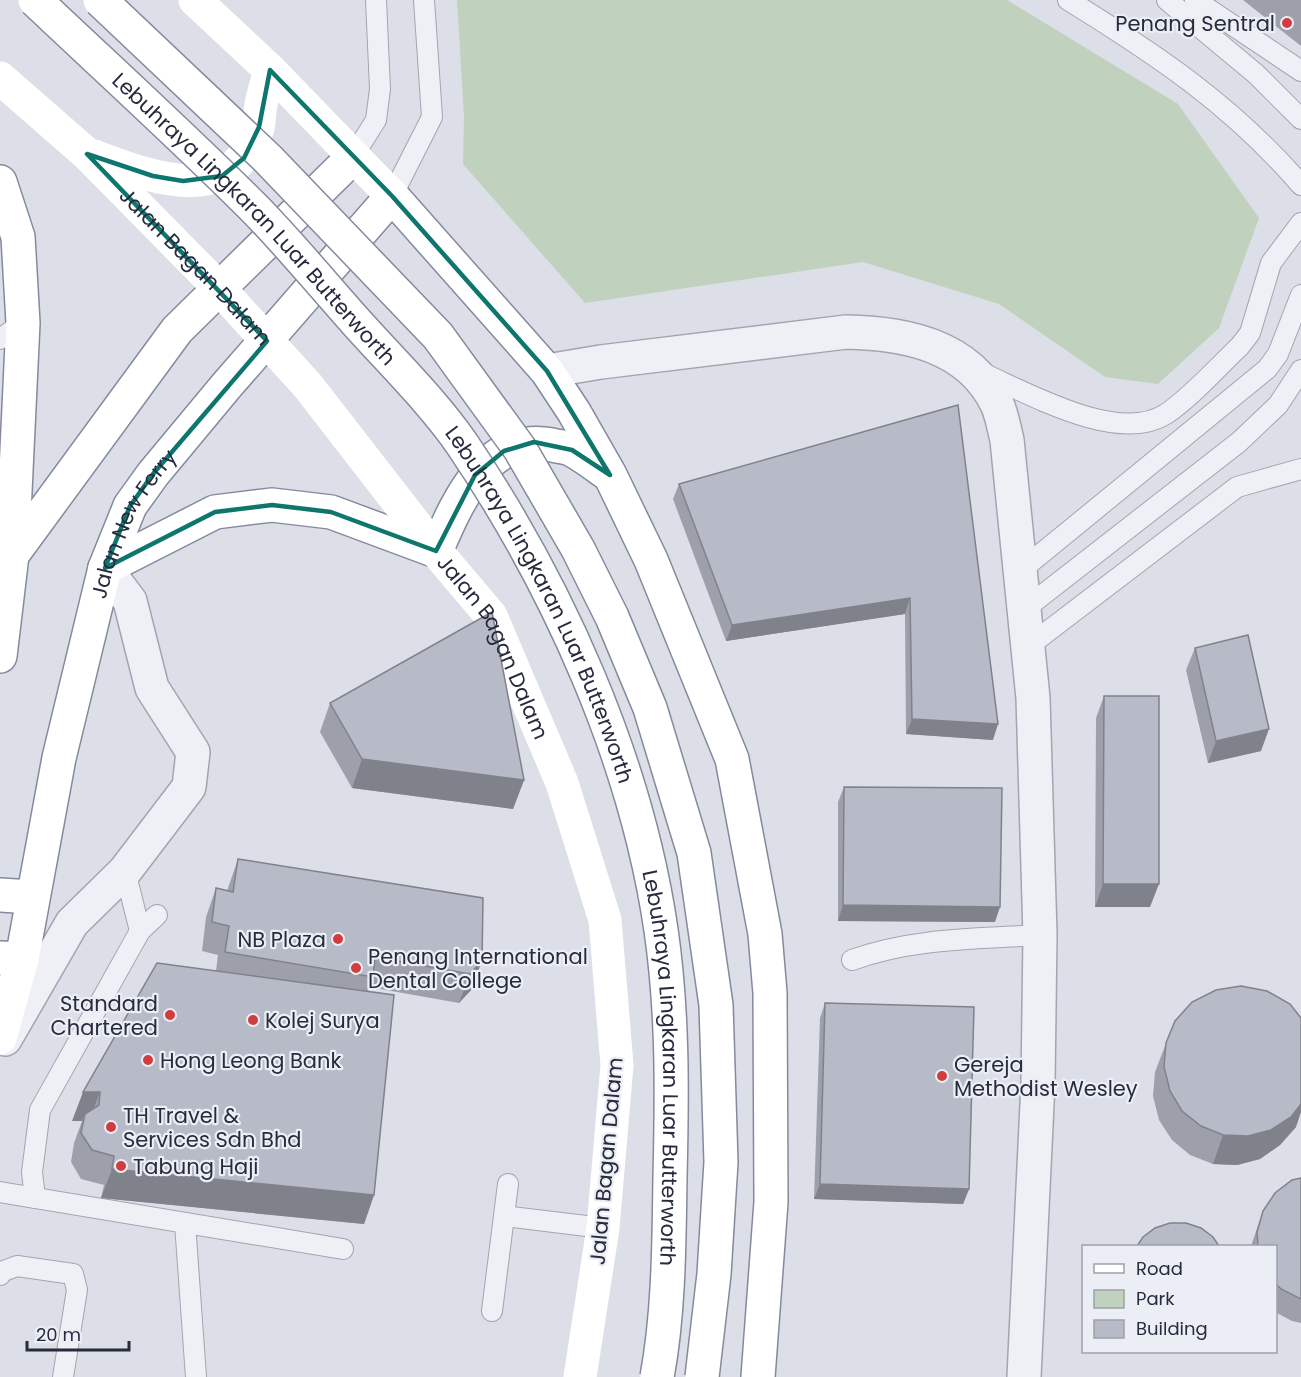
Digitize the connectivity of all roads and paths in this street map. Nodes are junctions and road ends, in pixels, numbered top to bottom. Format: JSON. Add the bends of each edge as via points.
{"nodes":[{"id":1,"x":35,"y":0,"type":"edge"},
{"id":2,"x":100,"y":0,"type":"edge"},
{"id":3,"x":195,"y":0,"type":"edge"},
{"id":4,"x":376,"y":0,"type":"edge"},
{"id":5,"x":424,"y":0,"type":"edge"},
{"id":6,"x":1068,"y":0,"type":"edge"},
{"id":7,"x":1167,"y":0,"type":"edge"},
{"id":8,"x":1195,"y":0,"type":"edge"},
{"id":9,"x":270,"y":70,"type":"junction"},
{"id":10,"x":1301,"y":71,"type":"edge"},
{"id":11,"x":0,"y":78,"type":"edge"},
{"id":12,"x":1301,"y":119,"type":"edge"},
{"id":13,"x":87,"y":154,"type":"junction"},
{"id":14,"x":352,"y":158,"type":"junction"},
{"id":15,"x":0,"y":182,"type":"edge"},
{"id":16,"x":1301,"y":185,"type":"edge"},
{"id":17,"x":392,"y":196,"type":"junction"},
{"id":18,"x":1301,"y":223,"type":"edge"},
{"id":19,"x":219,"y":288,"type":"junction"},
{"id":20,"x":1301,"y":295,"type":"edge"},
{"id":21,"x":11,"y":331,"type":"edge"},
{"id":22,"x":267,"y":341,"type":"junction"},
{"id":23,"x":966,"y":366,"type":"junction"},
{"id":24,"x":1301,"y":370,"type":"edge"},
{"id":25,"x":547,"y":371,"type":"junction"},
{"id":26,"x":1301,"y":469,"type":"edge"},
{"id":27,"x":610,"y":475,"type":"junction"},
{"id":28,"x":436,"y":551,"type":"junction"},
{"id":29,"x":6,"y":566,"type":"edge"},
{"id":30,"x":105,"y":568,"type":"junction"},
{"id":31,"x":1020,"y":571,"type":"junction"},
{"id":32,"x":1023,"y":611,"type":"junction"},
{"id":33,"x":1026,"y":648,"type":"junction"},
{"id":34,"x":0,"y":656,"type":"edge"},
{"id":35,"x":125,"y":871,"type":"junction"},
{"id":36,"x":16,"y":896,"type":"edge"},
{"id":37,"x":157,"y":915,"type":"dead end"},
{"id":38,"x":140,"y":931,"type":"junction"},
{"id":39,"x":1040,"y":935,"type":"junction"},
{"id":40,"x":11,"y":958,"type":"edge"},
{"id":41,"x":852,"y":960,"type":"dead end"},
{"id":42,"x":0,"y":1038,"type":"edge"},
{"id":43,"x":0,"y":1047,"type":"edge"},
{"id":44,"x":508,"y":1184,"type":"dead end"},
{"id":45,"x":0,"y":1192,"type":"edge"},
{"id":46,"x":35,"y":1198,"type":"junction"},
{"id":47,"x":504,"y":1216,"type":"junction"},
{"id":48,"x":185,"y":1223,"type":"junction"},
{"id":49,"x":603,"y":1228,"type":"junction"},
{"id":50,"x":343,"y":1250,"type":"dead end"},
{"id":51,"x":0,"y":1275,"type":"edge"},
{"id":52,"x":492,"y":1311,"type":"dead end"},
{"id":53,"x":63,"y":1377,"type":"edge"},
{"id":54,"x":196,"y":1377,"type":"edge"},
{"id":55,"x":580,"y":1377,"type":"edge"},
{"id":56,"x":657,"y":1377,"type":"edge"},
{"id":57,"x":702,"y":1377,"type":"edge"},
{"id":58,"x":758,"y":1377,"type":"edge"},
{"id":59,"x":1024,"y":1377,"type":"edge"}],
"edges":[{"from":1,"to":56,"type":"main road","name":"Lebuhraya Lingkaran Luar Butterworth","bridge":true,"via":[[258,212],[439,417],[460,442],[529,555],[560,615],[630,791],[661,931],[670,1028],[671,1143],[669,1243]]},
{"from":2,"to":57,"type":"main road","name":"Lebuhraya Lingkaran Luar Butterworth","bridge":true,"via":[[268,159],[438,336],[520,449],[612,617],[650,708],[694,853],[716,1005],[721,1162]]},
{"from":3,"to":9,"type":"main road"},
{"from":4,"to":14,"type":"lane","via":[[380,89],[376,120]]},
{"from":5,"to":17,"type":"lane","via":[[432,117]]},
{"from":6,"to":16,"type":"lane","via":[[1184,74],[1233,114]]},
{"from":7,"to":12,"type":"lane","via":[[1256,74]]},
{"from":8,"to":10,"type":"lane"},
{"from":9,"to":13,"type":"main road","via":[[259,127],[244,158],[222,176],[183,181],[153,176]]},
{"from":9,"to":14,"type":"main road"},
{"from":11,"to":13,"type":"main road","name":"Jalan Bagan Dalam"},
{"from":13,"to":19,"type":"main road","name":"Jalan Bagan Dalam"},
{"from":14,"to":17,"type":"main road"},
{"from":14,"to":19,"type":"main road"},
{"from":15,"to":21,"type":"main road","via":[[18,237]]},
{"from":17,"to":22,"type":"main road","name":"Jalan New Ferry"},
{"from":17,"to":25,"type":"main road"},
{"from":18,"to":23,"type":"lane","via":[[1271,263],[1250,333],[1164,416],[1132,424],[1101,423]]},
{"from":19,"to":22,"type":"main road","name":"Jalan Bagan Dalam"},
{"from":19,"to":29,"type":"main road","via":[[177,330]]},
{"from":20,"to":31,"type":"lane","via":[[1278,354],[1267,369]]},
{"from":21,"to":29,"type":"main road"},
{"from":22,"to":28,"type":"main road","name":"Jalan Bagan Dalam","via":[[308,386]]},
{"from":22,"to":30,"type":"main road","name":"Jalan New Ferry","via":[[153,474],[130,507]]},
{"from":23,"to":25,"type":"street","via":[[953,355],[918,339],[846,332]]},
{"from":23,"to":31,"type":"street","via":[[998,405],[1007,440]]},
{"from":24,"to":32,"type":"lane","via":[[1278,405],[1239,442]]},
{"from":25,"to":27,"type":"main road"},
{"from":26,"to":33,"type":"lane","via":[[1237,487]]},
{"from":27,"to":28,"type":"main road","via":[[572,450],[534,442],[504,451],[475,475],[456,503]]},
{"from":27,"to":58,"type":"main road","via":[[651,560],[732,759],[765,934],[770,993],[771,1202]]},
{"from":28,"to":30,"type":"main road","via":[[331,512],[272,505],[215,512]]},
{"from":28,"to":49,"type":"main road","name":"Jalan Bagan Dalam","via":[[491,615],[562,783],[605,920],[617,1065]]},
{"from":29,"to":34,"type":"main road"},
{"from":30,"to":35,"type":"street","via":[[130,602],[152,688],[193,752],[189,787]]},
{"from":30,"to":36,"type":"main road","name":"Jalan New Ferry","via":[[59,758]]},
{"from":31,"to":32,"type":"street"},
{"from":32,"to":33,"type":"street"},
{"from":33,"to":39,"type":"street","via":[[1033,698]]},
{"from":35,"to":38,"type":"lane"},
{"from":35,"to":43,"type":"street","via":[[72,923]]},
{"from":36,"to":40,"type":"main road","name":"Jalan New Ferry"},
{"from":37,"to":38,"type":"lane"},
{"from":38,"to":46,"type":"lane","via":[[40,1110],[32,1172]]},
{"from":39,"to":41,"type":"lane","via":[[913,943]]},
{"from":39,"to":59,"type":"street","via":[[1038,1083]]},
{"from":40,"to":42,"type":"main road","name":"Jalan New Ferry"},
{"from":44,"to":47,"type":"lane"},
{"from":45,"to":46,"type":"lane"},
{"from":46,"to":48,"type":"lane"},
{"from":47,"to":49,"type":"lane"},
{"from":47,"to":52,"type":"lane"},
{"from":48,"to":50,"type":"lane"},
{"from":48,"to":54,"type":"lane"},
{"from":49,"to":55,"type":"main road","name":"Jalan Bagan Dalam"},
{"from":51,"to":53,"type":"lane","via":[[17,1266],[73,1274],[77,1290]]}]}
